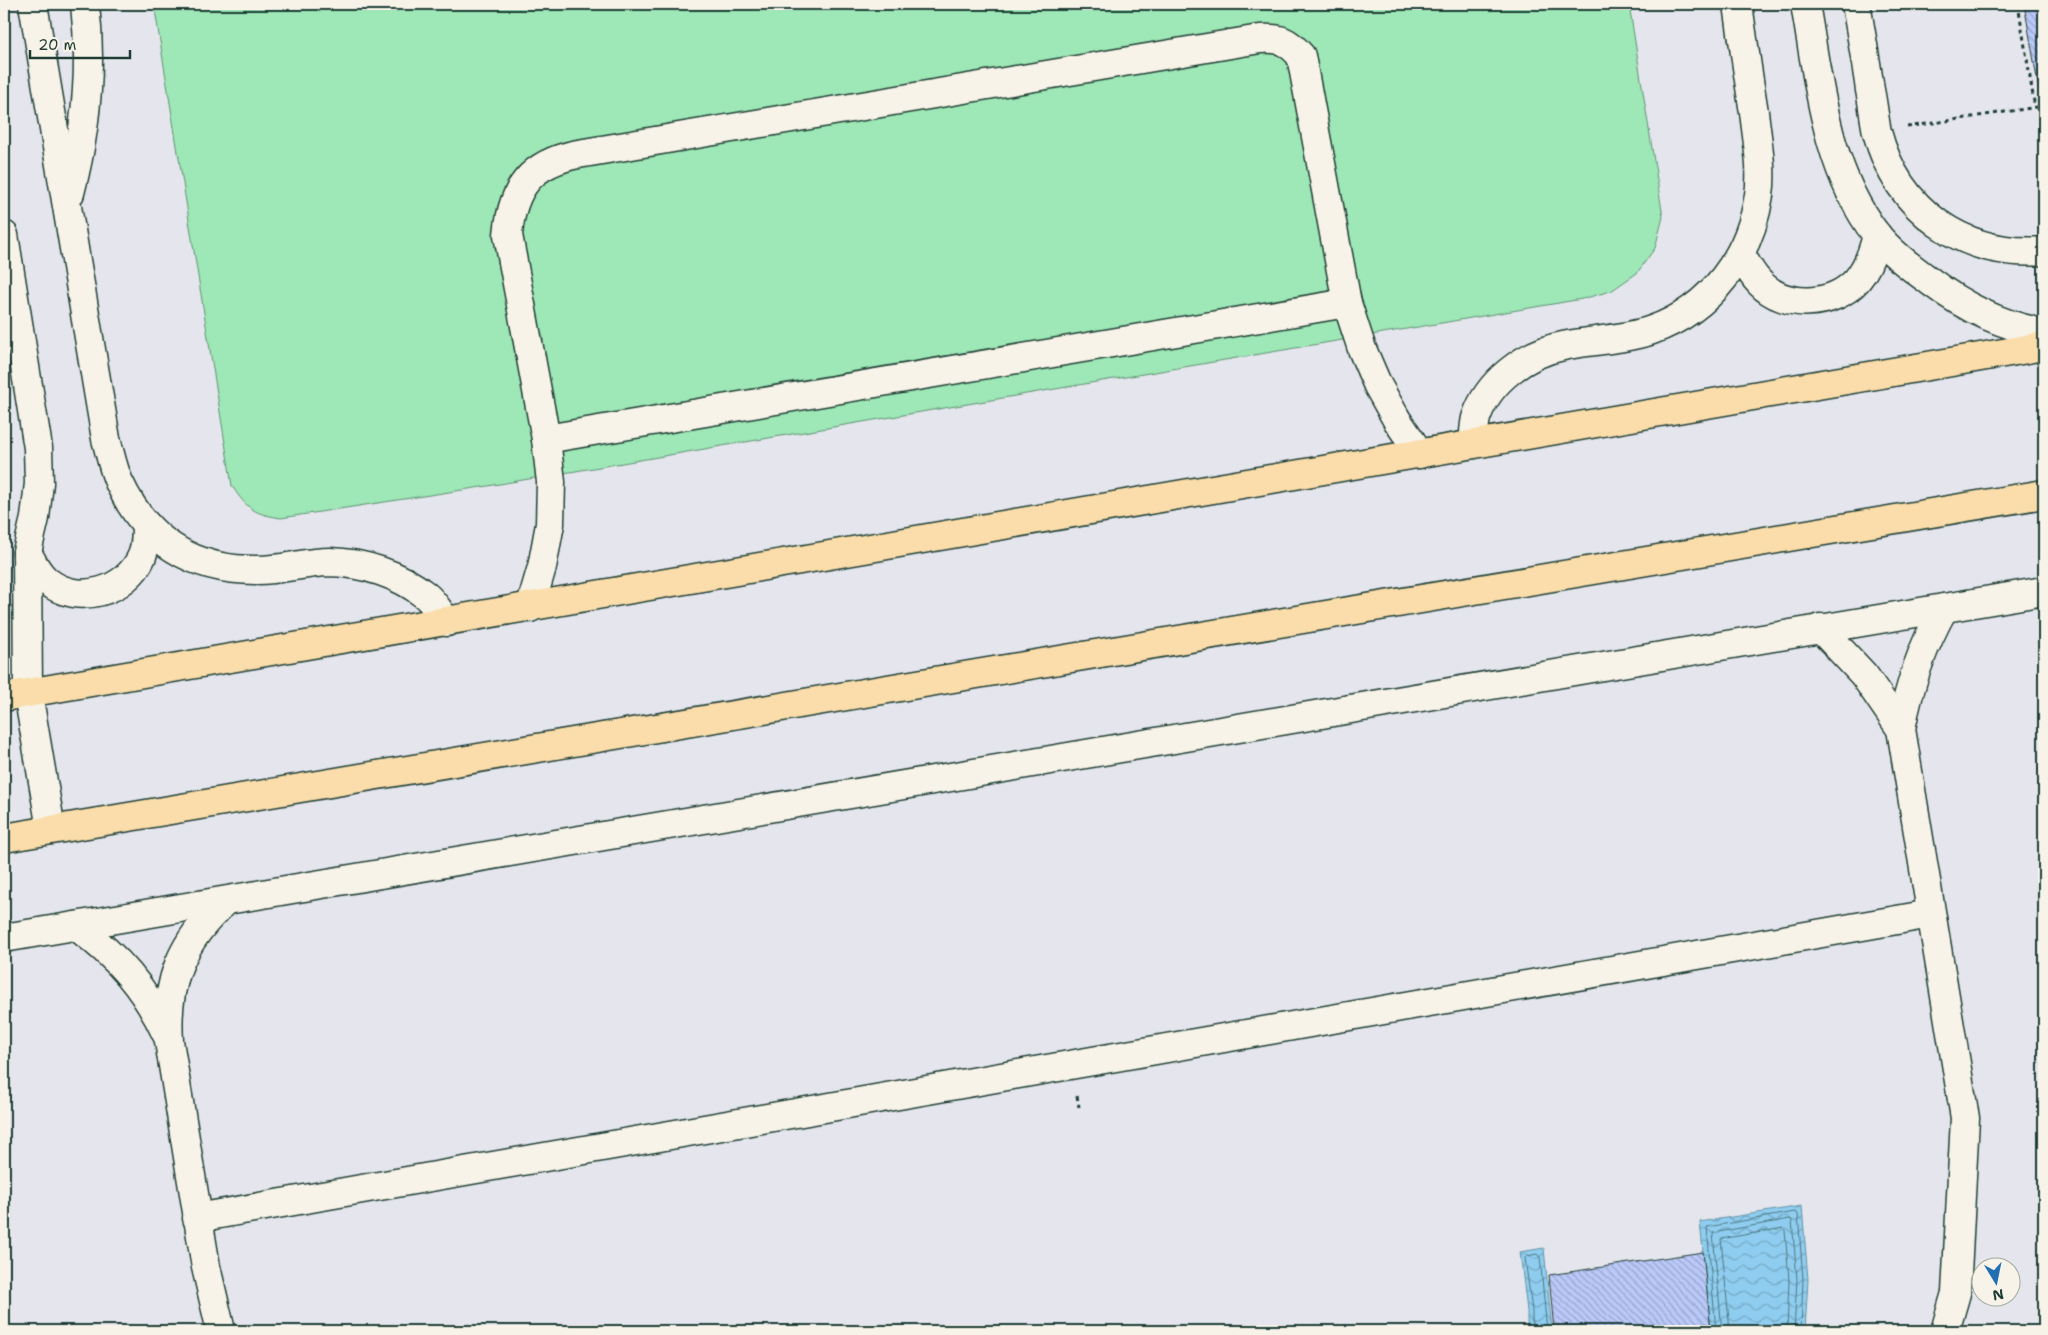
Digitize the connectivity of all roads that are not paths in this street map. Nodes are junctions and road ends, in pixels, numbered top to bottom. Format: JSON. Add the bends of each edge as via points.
{"nodes":[{"id":1,"x":33,"y":4,"type":"edge"},
{"id":2,"x":85,"y":4,"type":"edge"},
{"id":3,"x":1738,"y":4,"type":"edge"},
{"id":4,"x":1805,"y":4,"type":"edge"},
{"id":5,"x":1876,"y":4,"type":"edge"},
{"id":6,"x":1858,"y":16,"type":"edge"},
{"id":7,"x":67,"y":207,"type":"junction"},
{"id":8,"x":1877,"y":235,"type":"junction"},
{"id":9,"x":4,"y":236,"type":"edge"},
{"id":10,"x":2044,"y":250,"type":"edge"},
{"id":11,"x":1741,"y":254,"type":"junction"},
{"id":12,"x":10,"y":301,"type":"edge"},
{"id":13,"x":1347,"y":303,"type":"junction"},
{"id":14,"x":2044,"y":333,"type":"edge"},
{"id":15,"x":2044,"y":346,"type":"edge"},
{"id":16,"x":546,"y":438,"type":"junction"},
{"id":17,"x":1473,"y":444,"type":"junction"},
{"id":18,"x":1420,"y":454,"type":"junction"},
{"id":19,"x":2044,"y":494,"type":"edge"},
{"id":20,"x":146,"y":525,"type":"junction"},
{"id":21,"x":27,"y":552,"type":"junction"},
{"id":22,"x":2044,"y":591,"type":"edge"},
{"id":23,"x":530,"y":608,"type":"junction"},
{"id":24,"x":1944,"y":608,"type":"junction"},
{"id":25,"x":447,"y":622,"type":"junction"},
{"id":26,"x":1820,"y":628,"type":"junction"},
{"id":27,"x":16,"y":695,"type":"edge"},
{"id":28,"x":1901,"y":729,"type":"junction"},
{"id":29,"x":51,"y":829,"type":"junction"},
{"id":30,"x":4,"y":838,"type":"edge"},
{"id":31,"x":226,"y":901,"type":"junction"},
{"id":32,"x":1931,"y":914,"type":"junction"},
{"id":33,"x":76,"y":926,"type":"junction"},
{"id":34,"x":4,"y":938,"type":"edge"},
{"id":35,"x":169,"y":1041,"type":"junction"},
{"id":36,"x":198,"y":1218,"type":"junction"},
{"id":37,"x":221,"y":1331,"type":"edge"},
{"id":38,"x":1944,"y":1331,"type":"edge"}],
"edges":[{"from":1,"to":7,"type":"street"},
{"from":2,"to":7,"type":"street","via":[[87,70],[84,116]]},
{"from":3,"to":11,"type":"street","via":[[1756,126],[1760,193],[1753,225]]},
{"from":4,"to":8,"type":"street","via":[[1826,121],[1841,171]]},
{"from":5,"to":6,"type":"street","via":[[1867,15]]},
{"from":6,"to":10,"type":"street","via":[[1877,132],[1896,180],[1920,209],[1950,232],[1985,247],[2024,252]]},
{"from":7,"to":20,"type":"street","via":[[106,439],[118,481]]},
{"from":8,"to":11,"type":"street","via":[[1866,268],[1856,282],[1826,299],[1808,302],[1791,300],[1761,284]]},
{"from":8,"to":14,"type":"street","via":[[1951,298],[1995,319]]},
{"from":9,"to":12,"type":"street"},
{"from":11,"to":17,"type":"street","via":[[1710,294],[1679,317],[1652,330],[1623,338],[1562,346],[1518,364],[1487,397],[1476,418]]},
{"from":12,"to":21,"type":"street","via":[[38,448],[39,483]]},
{"from":13,"to":16,"type":"street"},
{"from":13,"to":16,"type":"street","via":[[1301,56],[1290,44],[1276,38],[617,147],[559,158],[541,167],[516,197],[510,215],[508,235]]},
{"from":13,"to":18,"type":"street","via":[[1378,386]]},
{"from":15,"to":17,"type":"main road"},
{"from":16,"to":23,"type":"street","via":[[551,482],[550,524]]},
{"from":17,"to":18,"type":"main road"},
{"from":18,"to":23,"type":"main road"},
{"from":19,"to":29,"type":"main road"},
{"from":20,"to":21,"type":"street","via":[[142,556],[134,570],[122,582],[93,594],[62,589],[48,582],[36,570]]},
{"from":20,"to":25,"type":"street","via":[[159,539],[190,558],[224,568],[259,570],[329,562],[364,566],[397,577],[426,596]]},
{"from":21,"to":27,"type":"street"},
{"from":22,"to":24,"type":"street"},
{"from":23,"to":25,"type":"main road"},
{"from":24,"to":26,"type":"street"},
{"from":24,"to":28,"type":"street","via":[[1916,665]]},
{"from":25,"to":27,"type":"main road"},
{"from":26,"to":28,"type":"street","via":[[1864,675]]},
{"from":26,"to":31,"type":"street"},
{"from":27,"to":29,"type":"street"},
{"from":28,"to":32,"type":"street"},
{"from":29,"to":30,"type":"main road"},
{"from":31,"to":33,"type":"street"},
{"from":31,"to":35,"type":"street","via":[[195,934],[174,974],[168,1019]]},
{"from":32,"to":36,"type":"street"},
{"from":32,"to":38,"type":"street","via":[[1965,1118],[1956,1293]]},
{"from":33,"to":34,"type":"street"},
{"from":33,"to":35,"type":"street","via":[[100,944],[141,988]]},
{"from":35,"to":36,"type":"street"},
{"from":36,"to":37,"type":"street"}]}
